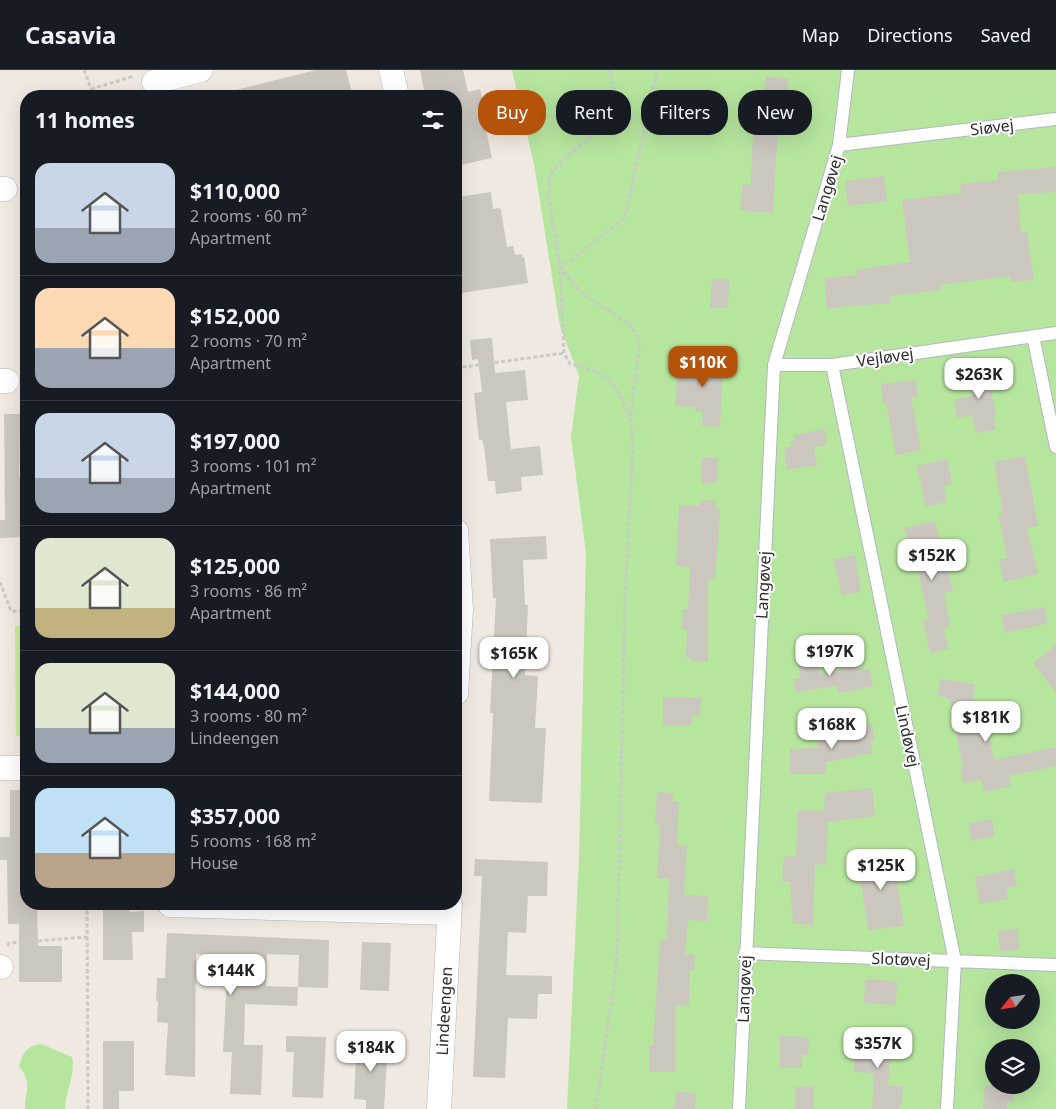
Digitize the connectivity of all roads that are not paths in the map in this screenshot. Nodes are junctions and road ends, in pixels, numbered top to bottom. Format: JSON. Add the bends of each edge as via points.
{"nodes":[{"id":1,"x":201,"y":70,"type":"edge"},
{"id":2,"x":390,"y":70,"type":"edge"},
{"id":3,"x":848,"y":70,"type":"edge"},
{"id":4,"x":154,"y":82,"type":"road end"},
{"id":5,"x":395,"y":90,"type":"edge"},
{"id":6,"x":1056,"y":119,"type":"edge"},
{"id":7,"x":839,"y":145,"type":"junction"},
{"id":8,"x":1056,"y":333,"type":"edge"},
{"id":9,"x":1034,"y":336,"type":"junction"},
{"id":10,"x":774,"y":365,"type":"junction"},
{"id":11,"x":832,"y":365,"type":"junction"},
{"id":12,"x":1056,"y":448,"type":"edge"},
{"id":13,"x":0,"y":768,"type":"edge"},
{"id":14,"x":20,"y":768,"type":"edge"},
{"id":15,"x":449,"y":910,"type":"edge"},
{"id":16,"x":745,"y":953,"type":"junction"},
{"id":17,"x":955,"y":961,"type":"junction"},
{"id":18,"x":1056,"y":965,"type":"edge"},
{"id":19,"x":439,"y":1109,"type":"edge"},
{"id":20,"x":739,"y":1109,"type":"edge"},
{"id":21,"x":947,"y":1109,"type":"edge"}],
"edges":[{"from":1,"to":4,"type":"street"},
{"from":2,"to":5,"type":"street"},
{"from":3,"to":7,"type":"lane","name":"Langøvej"},
{"from":6,"to":7,"type":"lane","name":"Siøvej"},
{"from":7,"to":10,"type":"lane","name":"Langøvej"},
{"from":8,"to":9,"type":"lane","name":"Vejløvej"},
{"from":9,"to":11,"type":"lane","name":"Vejløvej"},
{"from":9,"to":12,"type":"lane"},
{"from":10,"to":11,"type":"lane","name":"Vejløvej"},
{"from":10,"to":16,"type":"lane","name":"Langøvej"},
{"from":11,"to":17,"type":"lane","name":"Lindøvej"},
{"from":13,"to":14,"type":"street"},
{"from":15,"to":19,"type":"street","name":"Lindeengen"},
{"from":16,"to":17,"type":"lane","name":"Slotøvej"},
{"from":16,"to":20,"type":"lane","name":"Langøvej"},
{"from":17,"to":18,"type":"lane","name":"Slotøvej"},
{"from":17,"to":21,"type":"lane","name":"Lindøvej"}]}
